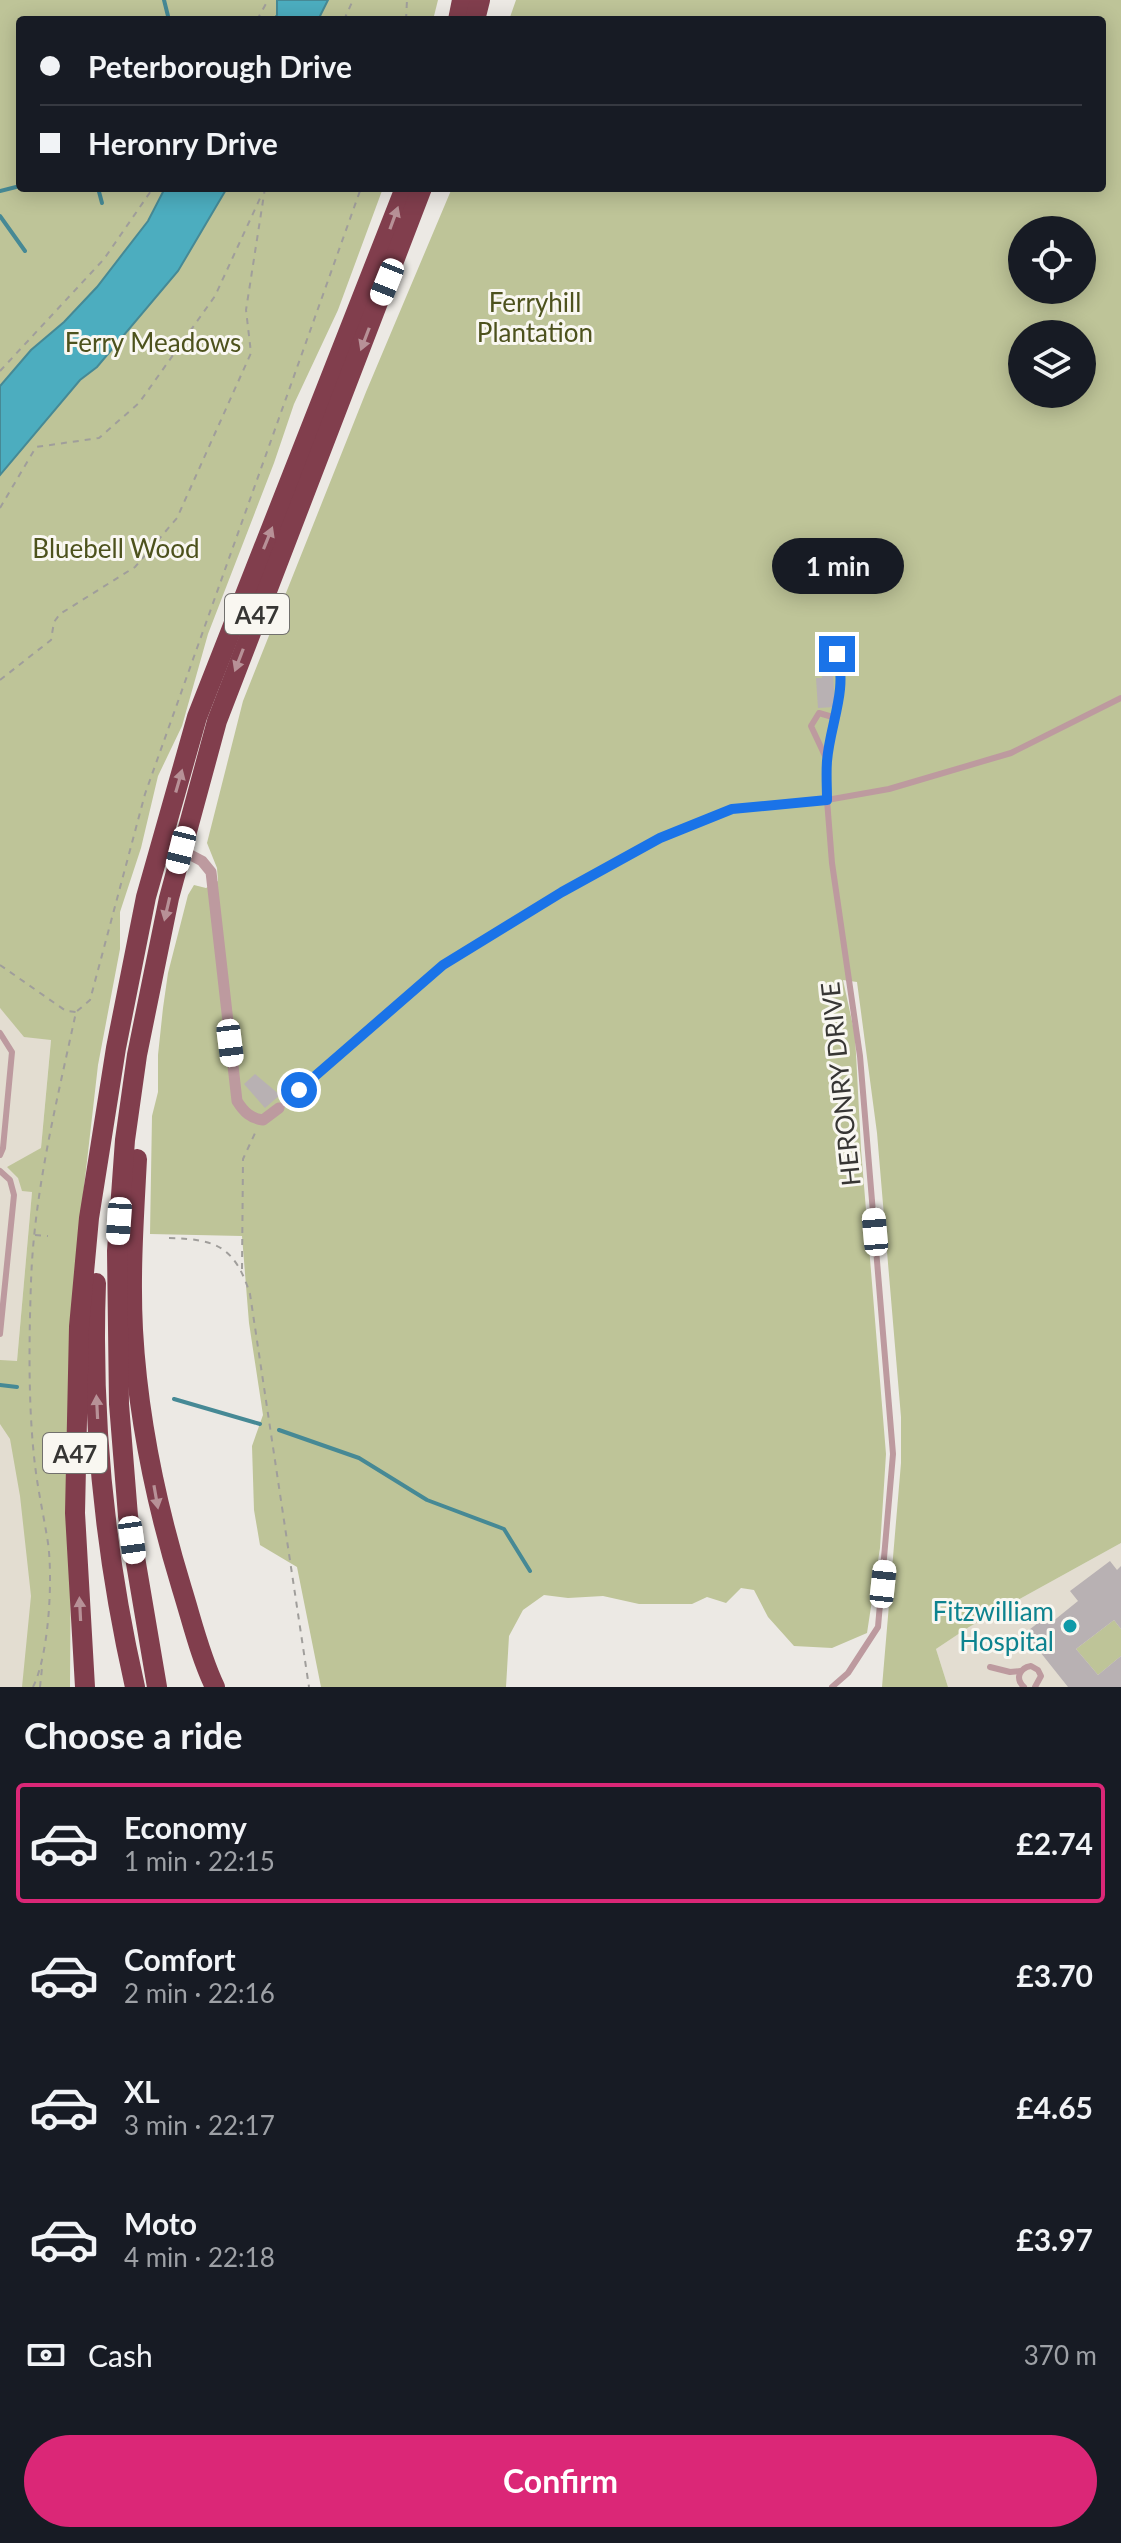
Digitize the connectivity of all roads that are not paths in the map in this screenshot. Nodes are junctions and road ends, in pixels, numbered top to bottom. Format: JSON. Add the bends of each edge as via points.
{"nodes":[{"id":1,"x":403,"y":192,"type":"edge"},
{"id":2,"x":420,"y":192,"type":"edge"},
{"id":3,"x":837,"y":654,"type":"dead end"},
{"id":4,"x":1121,"y":698,"type":"edge"},
{"id":5,"x":836,"y":718,"type":"junction"},
{"id":6,"x":827,"y":760,"type":"junction"},
{"id":7,"x":827,"y":800,"type":"junction"},
{"id":8,"x":181,"y":850,"type":"junction"},
{"id":9,"x":0,"y":1033,"type":"edge"},
{"id":10,"x":116,"y":1048,"type":"junction"},
{"id":11,"x":137,"y":1055,"type":"junction"},
{"id":12,"x":279,"y":1108,"type":"joint"},
{"id":13,"x":0,"y":1155,"type":"edge"},
{"id":14,"x":0,"y":1171,"type":"edge"},
{"id":15,"x":0,"y":1334,"type":"edge"},
{"id":16,"x":990,"y":1667,"type":"dead end"},
{"id":17,"x":1021,"y":1671,"type":"junction"},
{"id":18,"x":134,"y":1682,"type":"edge"},
{"id":19,"x":85,"y":1687,"type":"edge"},
{"id":20,"x":157,"y":1687,"type":"edge"},
{"id":21,"x":215,"y":1687,"type":"edge"},
{"id":22,"x":832,"y":1687,"type":"edge"},
{"id":23,"x":1024,"y":1687,"type":"edge"},
{"id":24,"x":1035,"y":1687,"type":"edge"}],
"edges":[{"from":10,"to":1,"type":"highway","number":"A47","one_way":true,"via":[[146,897],[197,717]]},
{"from":2,"to":8,"type":"highway","number":"A47","one_way":true,"via":[[239,660]]},
{"from":3,"to":5,"type":"lane","name":"HERONRY DRIVE","via":[[841,677]]},
{"from":4,"to":7,"type":"lane","via":[[1011,753],[889,789]]},
{"from":5,"to":6,"type":"lane","name":"HERONRY DRIVE"},
{"from":5,"to":6,"type":"lane","via":[[819,713],[812,721]]},
{"from":6,"to":7,"type":"lane","name":"HERONRY DRIVE"},
{"from":7,"to":12,"type":"lane","via":[[732,809],[660,838],[562,892],[443,965]]},
{"from":7,"to":22,"type":"lane","name":"HERONRY DRIVE","via":[[860,1056],[893,1454],[878,1627],[848,1673]]},
{"from":8,"to":11,"type":"highway","number":"A47","one_way":true},
{"from":8,"to":12,"type":"street","via":[[211,872],[237,1101],[253,1119],[263,1120]]},
{"from":9,"to":13,"type":"lane","via":[[12,1052]]},
{"from":18,"to":10,"type":"highway","number":"A47","one_way":true,"via":[[106,1515],[95,1368],[98,1219]]},
{"from":19,"to":10,"type":"highway","number":"A47","one_way":true,"via":[[75,1513],[79,1327],[89,1218]]},
{"from":11,"to":20,"type":"highway","number":"A47","via":[[117,1251],[119,1404],[128,1516]]},
{"from":11,"to":21,"type":"highway","number":"A47","one_way":true,"via":[[133,1331],[141,1418],[159,1516]]},
{"from":14,"to":15,"type":"lane","via":[[10,1180],[14,1195]]},
{"from":16,"to":17,"type":"lane"},
{"from":17,"to":23,"type":"lane"},
{"from":17,"to":24,"type":"lane","via":[[1031,1666],[1038,1670],[1041,1680]]}]}
